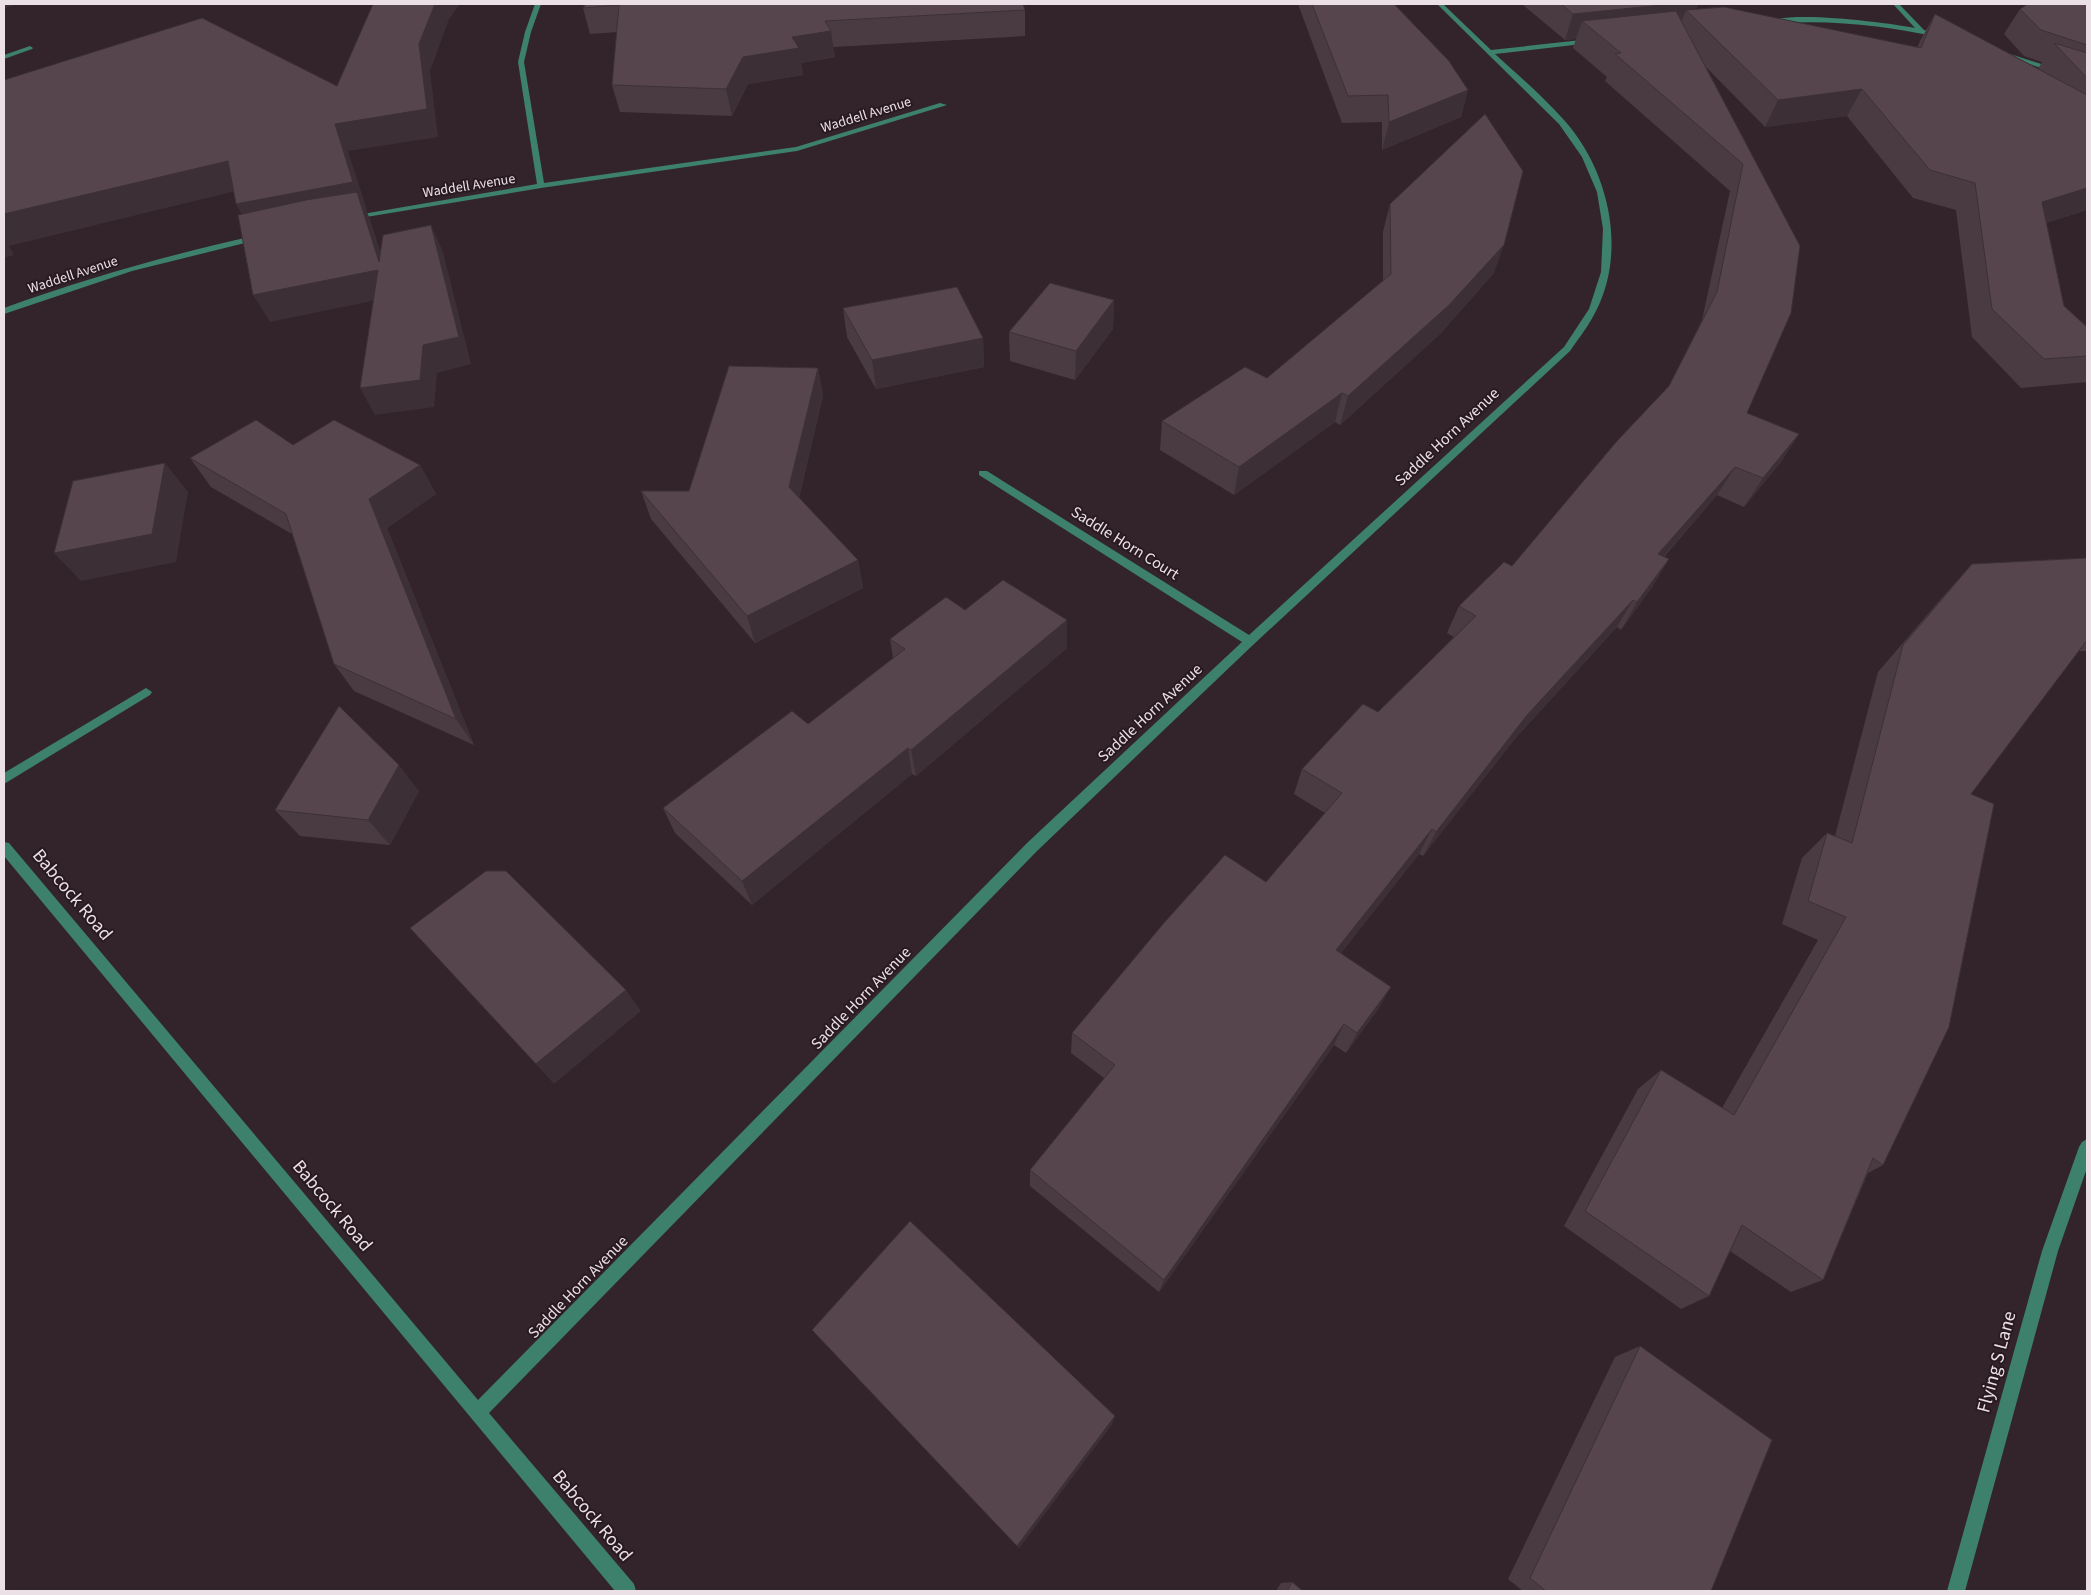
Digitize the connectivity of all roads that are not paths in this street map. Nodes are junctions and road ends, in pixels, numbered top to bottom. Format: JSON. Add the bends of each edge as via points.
{"nodes":[{"id":1,"x":538,"y":4,"type":"edge"},
{"id":2,"x":1440,"y":4,"type":"edge"},
{"id":3,"x":1896,"y":4,"type":"edge"},
{"id":4,"x":1764,"y":23,"type":"edge"},
{"id":5,"x":1922,"y":32,"type":"junction"},
{"id":6,"x":1946,"y":38,"type":"edge"},
{"id":7,"x":1598,"y":40,"type":"edge"},
{"id":8,"x":30,"y":48,"type":"dead end"},
{"id":9,"x":1491,"y":52,"type":"junction"},
{"id":10,"x":1998,"y":52,"type":"edge"},
{"id":11,"x":4,"y":57,"type":"edge"},
{"id":12,"x":2087,"y":81,"type":"edge"},
{"id":13,"x":943,"y":105,"type":"dead end"},
{"id":14,"x":541,"y":186,"type":"junction"},
{"id":15,"x":340,"y":220,"type":"edge"},
{"id":16,"x":263,"y":236,"type":"edge"},
{"id":17,"x":4,"y":311,"type":"edge"},
{"id":18,"x":983,"y":473,"type":"dead end"},
{"id":19,"x":1250,"y":641,"type":"junction"},
{"id":20,"x":146,"y":692,"type":"dead end"},
{"id":21,"x":4,"y":779,"type":"edge"},
{"id":22,"x":4,"y":847,"type":"edge"},
{"id":23,"x":2087,"y":1147,"type":"edge"},
{"id":24,"x":477,"y":1413,"type":"junction"},
{"id":25,"x":627,"y":1591,"type":"edge"},
{"id":26,"x":1956,"y":1591,"type":"edge"}],
"edges":[{"from":1,"to":14,"type":"street","via":[[521,62]]},
{"from":2,"to":9,"type":"street","name":"Saddle Horn Avenue"},
{"from":3,"to":5,"type":"street"},
{"from":4,"to":5,"type":"street","via":[[1839,21]]},
{"from":5,"to":6,"type":"street"},
{"from":7,"to":9,"type":"street"},
{"from":8,"to":11,"type":"street"},
{"from":9,"to":19,"type":"street","name":"Saddle Horn Avenue","via":[[1562,122],[1586,157],[1601,192],[1607,229],[1605,272],[1593,310],[1567,349]]},
{"from":10,"to":12,"type":"street"},
{"from":13,"to":14,"type":"street","name":"Waddell Avenue","via":[[797,149]]},
{"from":14,"to":15,"type":"street","name":"Waddell Avenue"},
{"from":16,"to":17,"type":"street","name":"Waddell Avenue","via":[[108,276]]},
{"from":18,"to":19,"type":"street","name":"Saddle Horn Court"},
{"from":19,"to":24,"type":"street","name":"Saddle Horn Avenue","via":[[1032,847]]},
{"from":20,"to":21,"type":"street"},
{"from":22,"to":24,"type":"street","name":"Babcock Road"},
{"from":23,"to":26,"type":"street","name":"Flying S Lane","via":[[2050,1251]]},
{"from":24,"to":25,"type":"street","name":"Babcock Road"}]}
